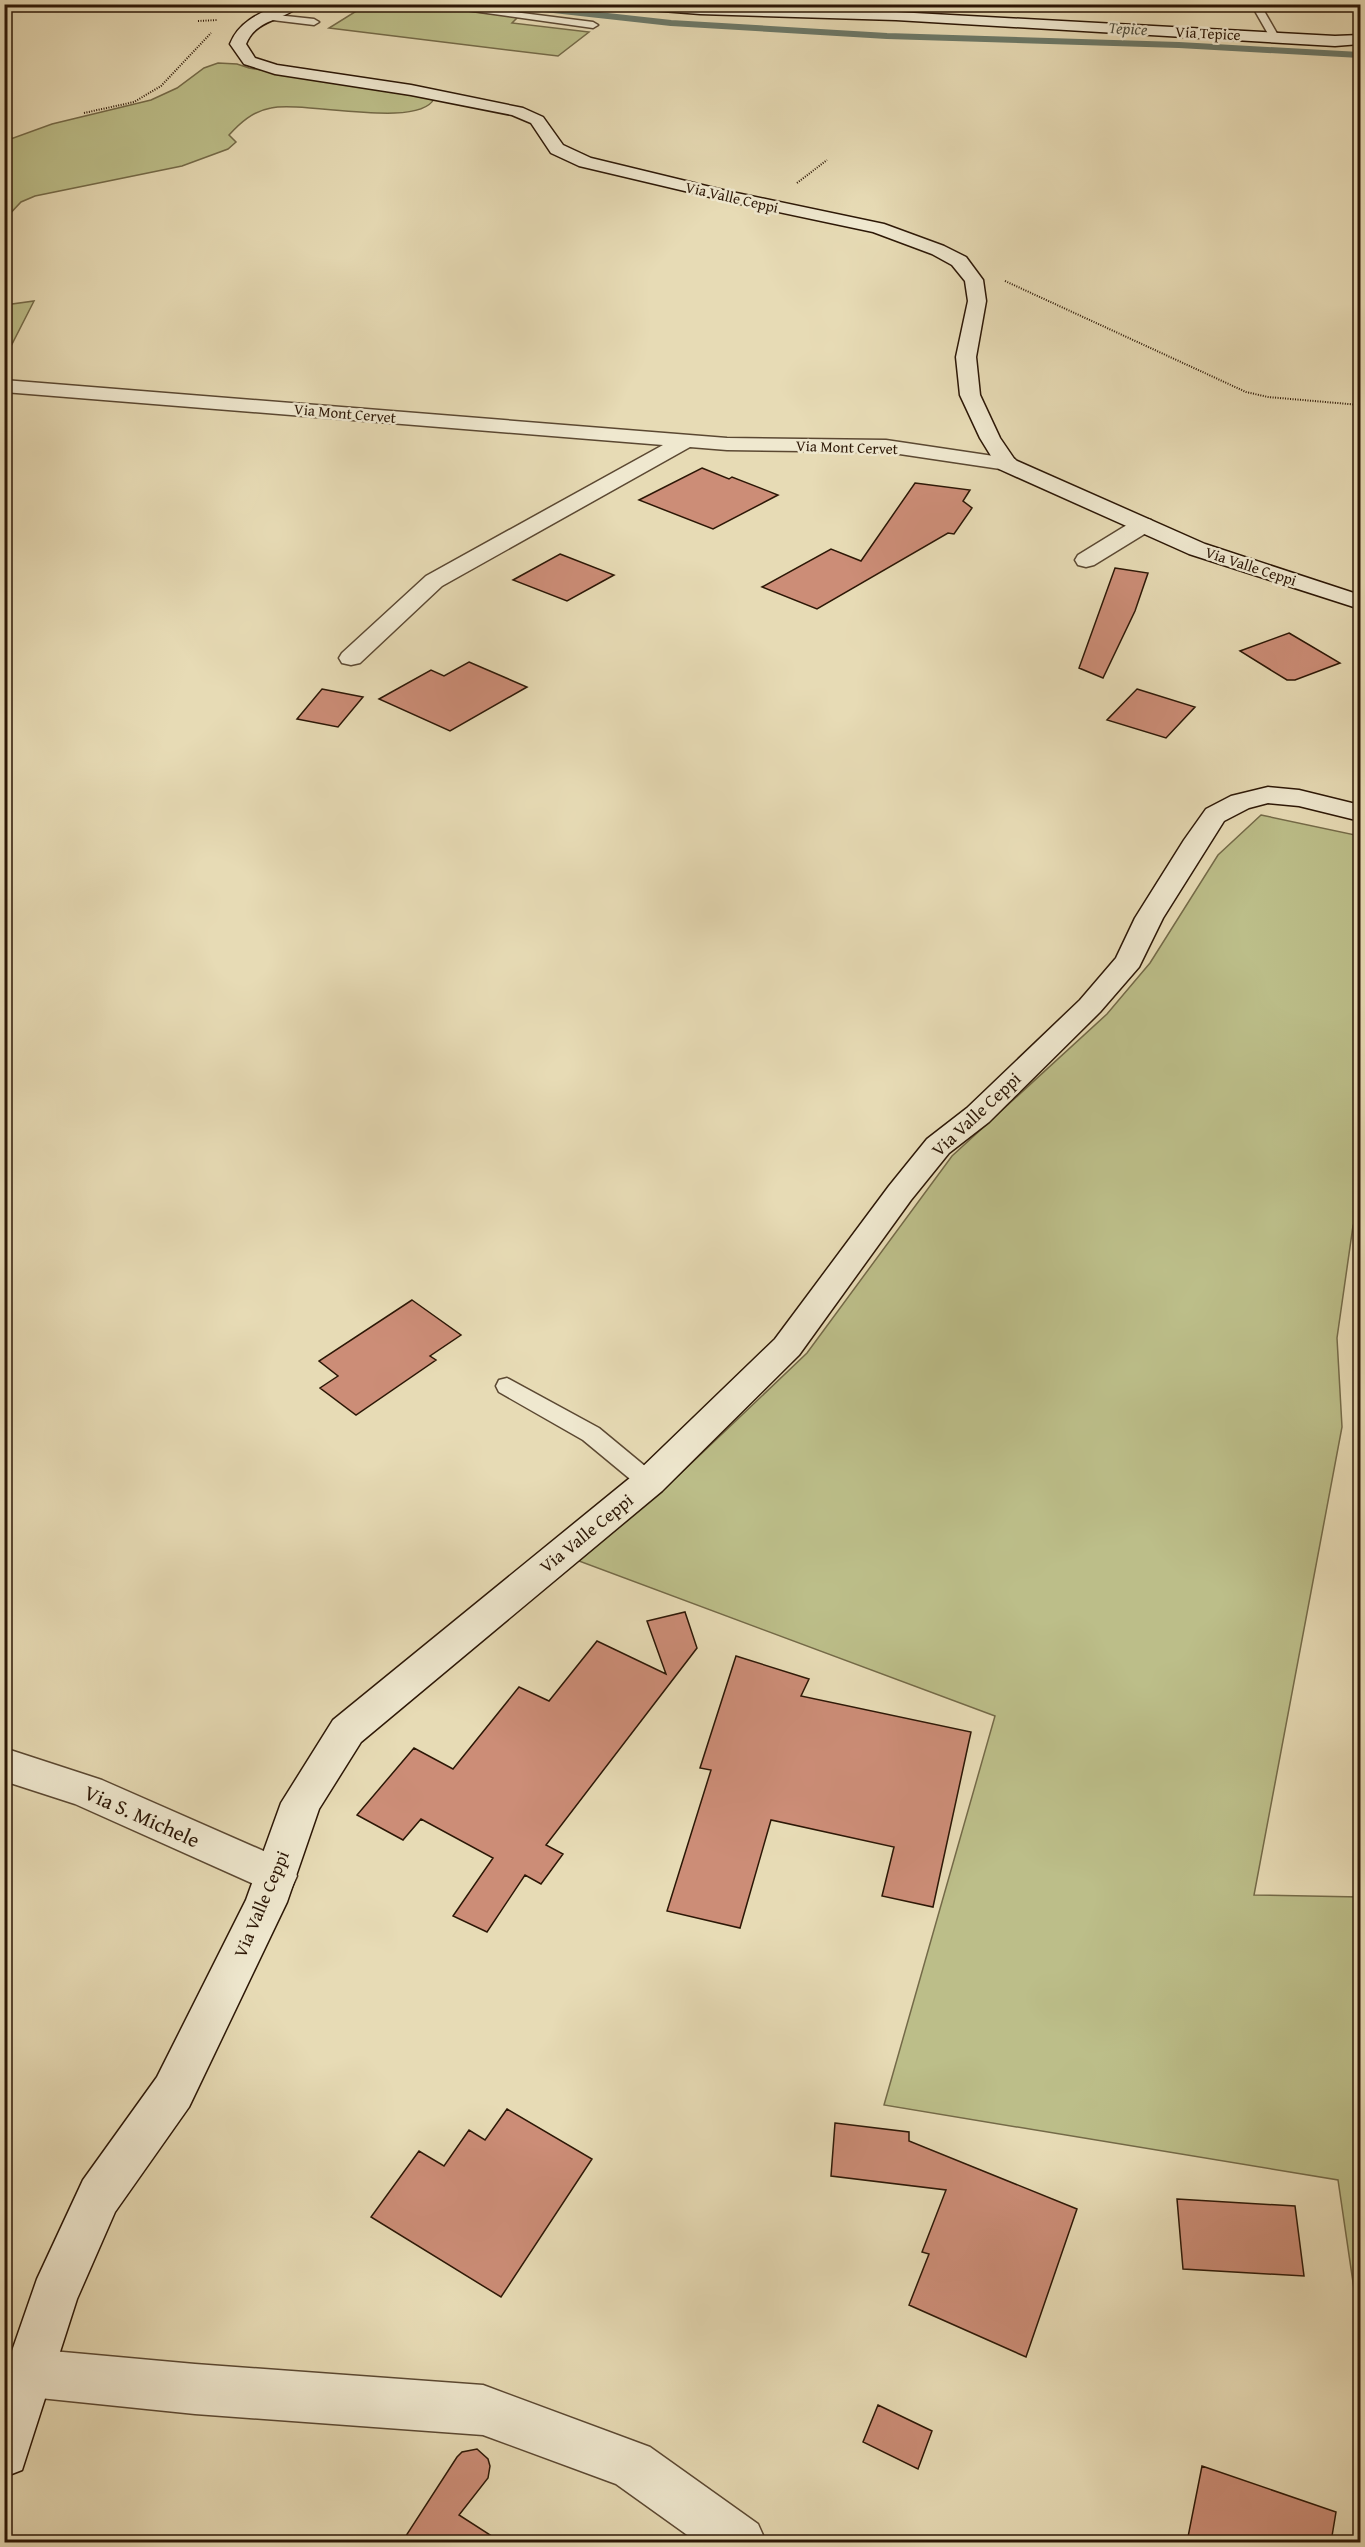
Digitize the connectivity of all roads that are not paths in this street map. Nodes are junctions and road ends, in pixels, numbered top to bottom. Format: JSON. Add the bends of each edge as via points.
{"nodes":[{"id":1,"x":295,"y":4,"type":"edge"},
{"id":2,"x":426,"y":4,"type":"edge"},
{"id":3,"x":624,"y":4,"type":"edge"},
{"id":4,"x":1255,"y":4,"type":"edge"},
{"id":5,"x":267,"y":17,"type":"junction"},
{"id":6,"x":314,"y":22,"type":"dead end"},
{"id":7,"x":593,"y":25,"type":"dead end"},
{"id":8,"x":1274,"y":37,"type":"junction"},
{"id":9,"x":1360,"y":40,"type":"edge"},
{"id":10,"x":4,"y":386,"type":"edge"},
{"id":11,"x":686,"y":441,"type":"junction"},
{"id":12,"x":1007,"y":464,"type":"junction"},
{"id":13,"x":1143,"y":525,"type":"junction"},
{"id":14,"x":1086,"y":560,"type":"dead end"},
{"id":15,"x":1360,"y":602,"type":"edge"},
{"id":16,"x":351,"y":658,"type":"dead end"},
{"id":17,"x":1360,"y":813,"type":"edge"},
{"id":18,"x":507,"y":1386,"type":"dead end"},
{"id":19,"x":649,"y":1482,"type":"junction"},
{"id":20,"x":4,"y":1764,"type":"edge"},
{"id":21,"x":276,"y":1876,"type":"junction"},
{"id":22,"x":30,"y":2373,"type":"junction"},
{"id":23,"x":4,"y":2452,"type":"edge"},
{"id":24,"x":740,"y":2542,"type":"edge"}],
"edges":[{"from":1,"to":5,"type":"street","name":"Via Valle Ceppi"},
{"from":2,"to":7,"type":"lane"},
{"from":3,"to":8,"type":"street","name":"Via Tepice"},
{"from":4,"to":8,"type":"lane"},
{"from":5,"to":6,"type":"lane"},
{"from":5,"to":12,"type":"street","name":"Via Valle Ceppi","via":[[239,38],[238,44],[249,62],[517,111],[537,120],[557,149],[585,162],[878,228],[958,261],[974,280],[977,301],[966,357],[970,395]]},
{"from":8,"to":9,"type":"street","name":"Via Tepice"},
{"from":10,"to":11,"type":"street","name":"Via Mont Cervet"},
{"from":11,"to":12,"type":"street","name":"Via Mont Cervet","via":[[886,446]]},
{"from":11,"to":16,"type":"street","via":[[434,581]]},
{"from":12,"to":13,"type":"street","name":"Via Valle Ceppi"},
{"from":13,"to":14,"type":"street"},
{"from":13,"to":15,"type":"street","name":"Via Valle Ceppi","via":[[1197,549]]},
{"from":17,"to":19,"type":"street","name":"Via Valle Ceppi","via":[[1299,798],[1268,795],[1240,802],[1215,815],[1149,918],[1129,961],[1090,1006],[978,1115],[938,1146],[787,1347]]},
{"from":18,"to":19,"type":"lane","via":[[591,1434]]},
{"from":19,"to":21,"type":"street","name":"Via Valle Ceppi","via":[[347,1731],[301,1803]]},
{"from":20,"to":21,"type":"street","name":"Via S. Michele","via":[[88,1792]]},
{"from":21,"to":22,"type":"street","name":"Via Valle Ceppi","via":[[173,2092],[99,2196],[54,2296]]},
{"from":22,"to":23,"type":"street","name":"Via Valle Ceppi"},
{"from":22,"to":24,"type":"street","via":[[195,2390],[483,2410],[632,2465]]}]}
